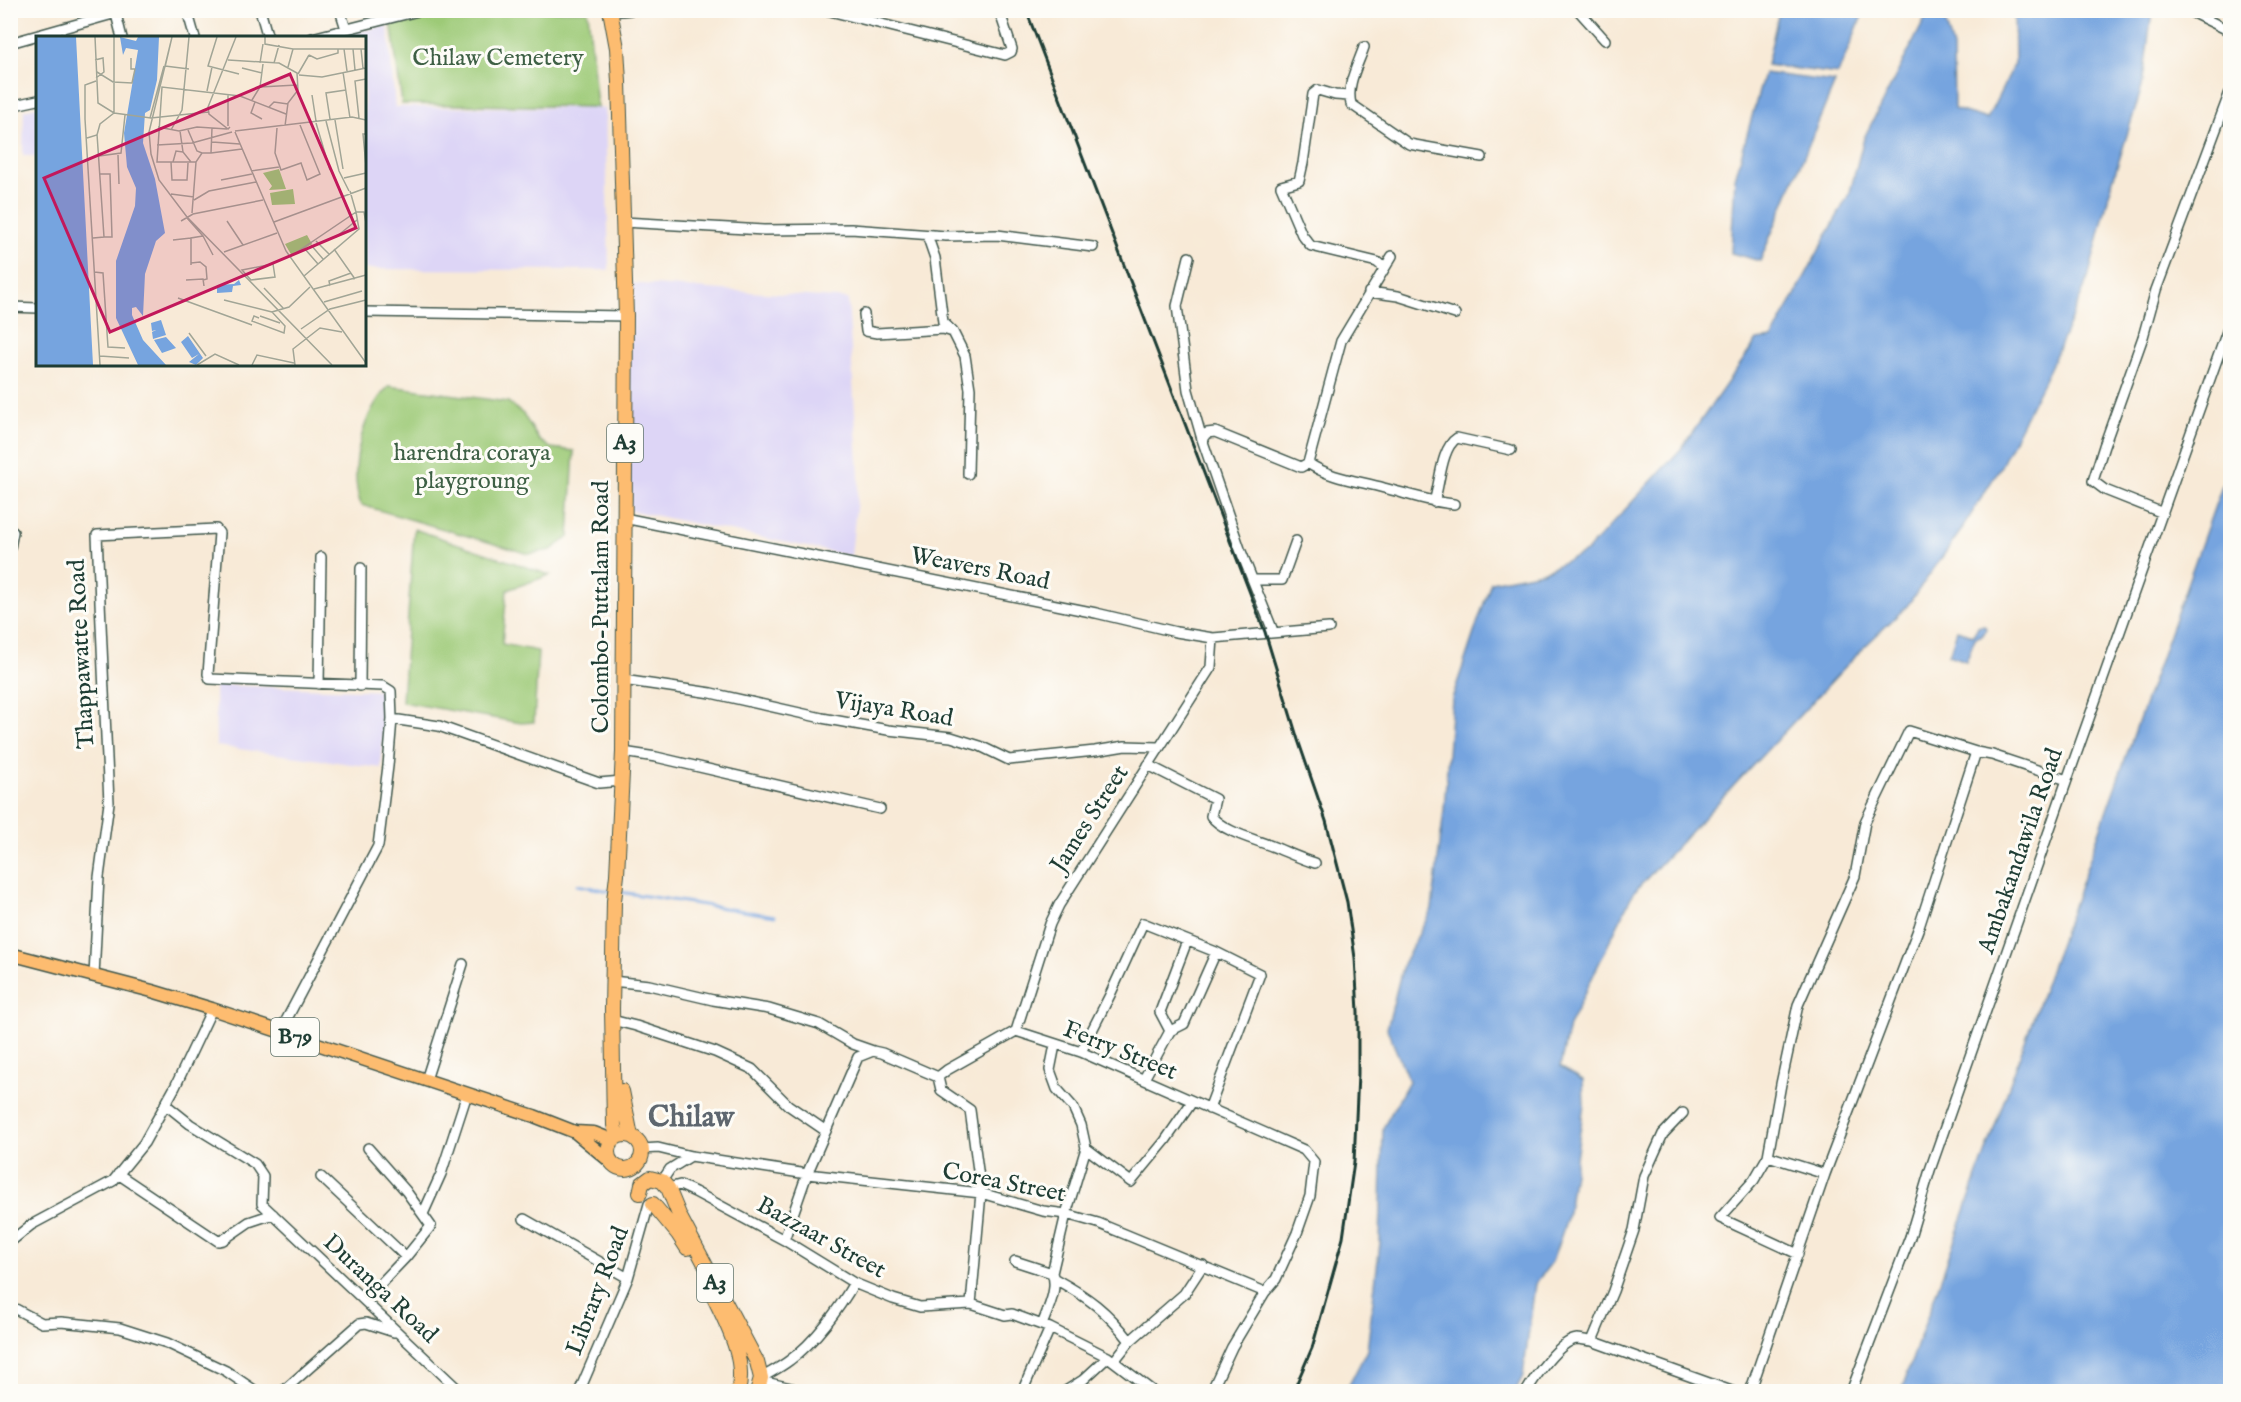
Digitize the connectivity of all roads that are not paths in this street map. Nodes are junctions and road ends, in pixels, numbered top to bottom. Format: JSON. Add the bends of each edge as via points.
{"nodes":[{"id":1,"x":127,"y":10,"type":"edge"},
{"id":2,"x":187,"y":10,"type":"edge"},
{"id":3,"x":260,"y":10,"type":"edge"},
{"id":4,"x":340,"y":10,"type":"edge"},
{"id":5,"x":422,"y":10,"type":"edge"},
{"id":6,"x":631,"y":10,"type":"edge"},
{"id":7,"x":826,"y":10,"type":"edge"},
{"id":8,"x":999,"y":10,"type":"edge"},
{"id":9,"x":1578,"y":10,"type":"edge"},
{"id":10,"x":2187,"y":10,"type":"edge"},
{"id":11,"x":611,"y":11,"type":"edge"},
{"id":12,"x":115,"y":12,"type":"edge"},
{"id":13,"x":405,"y":13,"type":"edge"},
{"id":14,"x":346,"y":29,"type":"junction"},
{"id":15,"x":2230,"y":31,"type":"edge"},
{"id":16,"x":121,"y":36,"type":"edge"},
{"id":17,"x":194,"y":36,"type":"edge"},
{"id":18,"x":266,"y":36,"type":"edge"},
{"id":19,"x":320,"y":36,"type":"edge"},
{"id":20,"x":1605,"y":40,"type":"dead end"},
{"id":21,"x":10,"y":43,"type":"edge"},
{"id":22,"x":1364,"y":46,"type":"dead end"},
{"id":23,"x":2230,"y":92,"type":"edge"},
{"id":24,"x":1349,"y":96,"type":"junction"},
{"id":25,"x":36,"y":100,"type":"edge"},
{"id":26,"x":10,"y":106,"type":"edge"},
{"id":27,"x":1482,"y":157,"type":"dead end"},
{"id":28,"x":623,"y":222,"type":"junction"},
{"id":29,"x":927,"y":235,"type":"junction"},
{"id":30,"x":1093,"y":247,"type":"dead end"},
{"id":31,"x":1392,"y":256,"type":"dead end"},
{"id":32,"x":1189,"y":257,"type":"dead end"},
{"id":33,"x":1384,"y":268,"type":"junction"},
{"id":34,"x":1369,"y":292,"type":"junction"},
{"id":35,"x":10,"y":307,"type":"edge"},
{"id":36,"x":36,"y":308,"type":"edge"},
{"id":37,"x":366,"y":312,"type":"edge"},
{"id":38,"x":864,"y":314,"type":"dead end"},
{"id":39,"x":1455,"y":314,"type":"dead end"},
{"id":40,"x":626,"y":316,"type":"junction"},
{"id":41,"x":2230,"y":323,"type":"edge"},
{"id":42,"x":953,"y":332,"type":"junction"},
{"id":43,"x":1202,"y":440,"type":"junction"},
{"id":44,"x":1511,"y":450,"type":"dead end"},
{"id":45,"x":1308,"y":463,"type":"junction"},
{"id":46,"x":968,"y":474,"type":"dead end"},
{"id":47,"x":1434,"y":502,"type":"junction"},
{"id":48,"x":1454,"y":504,"type":"dead end"},
{"id":49,"x":2163,"y":513,"type":"junction"},
{"id":50,"x":624,"y":518,"type":"junction"},
{"id":51,"x":13,"y":532,"type":"dead end"},
{"id":52,"x":1296,"y":542,"type":"dead end"},
{"id":53,"x":10,"y":548,"type":"edge"},
{"id":54,"x":321,"y":557,"type":"dead end"},
{"id":55,"x":361,"y":568,"type":"dead end"},
{"id":56,"x":1253,"y":580,"type":"junction"},
{"id":57,"x":1329,"y":628,"type":"dead end"},
{"id":58,"x":1273,"y":631,"type":"junction"},
{"id":59,"x":1213,"y":638,"type":"junction"},
{"id":60,"x":623,"y":680,"type":"junction"},
{"id":61,"x":319,"y":684,"type":"junction"},
{"id":62,"x":360,"y":686,"type":"junction"},
{"id":63,"x":392,"y":719,"type":"junction"},
{"id":64,"x":1158,"y":747,"type":"junction"},
{"id":65,"x":623,"y":752,"type":"junction"},
{"id":66,"x":1976,"y":752,"type":"junction"},
{"id":67,"x":1148,"y":765,"type":"junction"},
{"id":68,"x":2067,"y":780,"type":"junction"},
{"id":69,"x":622,"y":781,"type":"junction"},
{"id":70,"x":880,"y":809,"type":"dead end"},
{"id":71,"x":1315,"y":863,"type":"dead end"},
{"id":72,"x":1187,"y":941,"type":"junction"},
{"id":73,"x":1216,"y":952,"type":"junction"},
{"id":74,"x":10,"y":954,"type":"edge"},
{"id":75,"x":463,"y":964,"type":"dead end"},
{"id":76,"x":94,"y":976,"type":"junction"},
{"id":77,"x":612,"y":981,"type":"junction"},
{"id":78,"x":212,"y":1009,"type":"junction"},
{"id":79,"x":612,"y":1020,"type":"junction"},
{"id":80,"x":1016,"y":1031,"type":"junction"},
{"id":81,"x":280,"y":1032,"type":"junction"},
{"id":82,"x":1170,"y":1032,"type":"junction"},
{"id":83,"x":1055,"y":1045,"type":"junction"},
{"id":84,"x":873,"y":1051,"type":"junction"},
{"id":85,"x":1081,"y":1052,"type":"junction"},
{"id":86,"x":614,"y":1060,"type":"junction"},
{"id":87,"x":938,"y":1077,"type":"junction"},
{"id":88,"x":1144,"y":1079,"type":"junction"},
{"id":89,"x":426,"y":1080,"type":"junction"},
{"id":90,"x":467,"y":1094,"type":"junction"},
{"id":91,"x":1192,"y":1102,"type":"junction"},
{"id":92,"x":165,"y":1104,"type":"junction"},
{"id":93,"x":1209,"y":1109,"type":"junction"},
{"id":94,"x":1683,"y":1113,"type":"dead end"},
{"id":95,"x":826,"y":1131,"type":"junction"},
{"id":96,"x":575,"y":1132,"type":"junction"},
{"id":97,"x":631,"y":1136,"type":"junction"},
{"id":98,"x":614,"y":1138,"type":"junction"},
{"id":99,"x":368,"y":1148,"type":"dead end"},
{"id":100,"x":1086,"y":1148,"type":"junction"},
{"id":101,"x":642,"y":1149,"type":"junction"},
{"id":102,"x":691,"y":1156,"type":"junction"},
{"id":103,"x":1768,"y":1156,"type":"junction"},
{"id":104,"x":617,"y":1165,"type":"junction"},
{"id":105,"x":118,"y":1174,"type":"junction"},
{"id":106,"x":807,"y":1174,"type":"junction"},
{"id":107,"x":1825,"y":1174,"type":"junction"},
{"id":108,"x":321,"y":1177,"type":"dead end"},
{"id":109,"x":665,"y":1184,"type":"junction"},
{"id":110,"x":981,"y":1192,"type":"junction"},
{"id":111,"x":647,"y":1200,"type":"junction"},
{"id":112,"x":273,"y":1214,"type":"junction"},
{"id":113,"x":423,"y":1214,"type":"junction"},
{"id":114,"x":1066,"y":1214,"type":"junction"},
{"id":115,"x":524,"y":1219,"type":"dead end"},
{"id":116,"x":784,"y":1240,"type":"junction"},
{"id":117,"x":10,"y":1242,"type":"edge"},
{"id":118,"x":1798,"y":1254,"type":"junction"},
{"id":119,"x":406,"y":1257,"type":"junction"},
{"id":120,"x":1015,"y":1261,"type":"dead end"},
{"id":121,"x":1203,"y":1265,"type":"junction"},
{"id":122,"x":1053,"y":1276,"type":"junction"},
{"id":123,"x":628,"y":1278,"type":"junction"},
{"id":124,"x":854,"y":1283,"type":"junction"},
{"id":125,"x":1265,"y":1292,"type":"junction"},
{"id":126,"x":365,"y":1300,"type":"junction"},
{"id":127,"x":971,"y":1304,"type":"junction"},
{"id":128,"x":10,"y":1306,"type":"edge"},
{"id":129,"x":1046,"y":1327,"type":"junction"},
{"id":130,"x":401,"y":1335,"type":"junction"},
{"id":131,"x":1130,"y":1341,"type":"junction"},
{"id":132,"x":1592,"y":1341,"type":"junction"},
{"id":133,"x":1111,"y":1359,"type":"junction"},
{"id":134,"x":760,"y":1384,"type":"edge"},
{"id":135,"x":739,"y":1386,"type":"edge"},
{"id":136,"x":257,"y":1392,"type":"edge"},
{"id":137,"x":282,"y":1392,"type":"edge"},
{"id":138,"x":461,"y":1392,"type":"edge"},
{"id":139,"x":579,"y":1392,"type":"edge"},
{"id":140,"x":808,"y":1392,"type":"edge"},
{"id":141,"x":1022,"y":1392,"type":"edge"},
{"id":142,"x":1064,"y":1392,"type":"edge"},
{"id":143,"x":1154,"y":1392,"type":"edge"},
{"id":144,"x":1211,"y":1392,"type":"edge"},
{"id":145,"x":1526,"y":1392,"type":"edge"},
{"id":146,"x":1734,"y":1392,"type":"edge"},
{"id":147,"x":1750,"y":1392,"type":"edge"},
{"id":148,"x":1851,"y":1392,"type":"edge"}],
"edges":[{"from":1,"to":12,"type":"street"},
{"from":2,"to":17,"type":"street"},
{"from":3,"to":18,"type":"street"},
{"from":4,"to":14,"type":"street"},
{"from":5,"to":13,"type":"street"},
{"from":6,"to":11,"type":"street"},
{"from":7,"to":8,"type":"street","via":[[1005,55],[1012,49]]},
{"from":9,"to":20,"type":"street"},
{"from":10,"to":15,"type":"street"},
{"from":11,"to":28,"type":"highway","name":"Colombo-Puttalam Road","number":"A3","via":[[619,82]]},
{"from":12,"to":16,"type":"street"},
{"from":12,"to":21,"type":"street"},
{"from":13,"to":14,"type":"street"},
{"from":14,"to":19,"type":"street"},
{"from":22,"to":24,"type":"street"},
{"from":23,"to":49,"type":"street","via":[[2156,290],[2093,482]]},
{"from":24,"to":27,"type":"street","via":[[1351,104],[1409,144]]},
{"from":24,"to":33,"type":"street","via":[[1318,90],[1313,94],[1299,181],[1281,186],[1302,235],[1311,246],[1377,262]]},
{"from":25,"to":26,"type":"street"},
{"from":28,"to":29,"type":"street"},
{"from":28,"to":40,"type":"highway","name":"Colombo-Puttalam Road","number":"A3"},
{"from":29,"to":30,"type":"street","via":[[997,235]]},
{"from":29,"to":42,"type":"street","via":[[935,258],[943,321]]},
{"from":31,"to":33,"type":"street"},
{"from":32,"to":43,"type":"street","via":[[1177,306],[1188,390]]},
{"from":33,"to":34,"type":"street"},
{"from":34,"to":39,"type":"street","via":[[1398,296]]},
{"from":34,"to":45,"type":"street","via":[[1341,341]]},
{"from":35,"to":36,"type":"street"},
{"from":37,"to":40,"type":"street"},
{"from":38,"to":42,"type":"street","via":[[866,331]]},
{"from":40,"to":50,"type":"highway","name":"Colombo-Puttalam Road","number":"A3"},
{"from":41,"to":49,"type":"street","name":"Ambakandawila Road"},
{"from":42,"to":46,"type":"street","via":[[965,356],[970,389]]},
{"from":43,"to":45,"type":"street","via":[[1206,433],[1215,432],[1301,466]]},
{"from":43,"to":56,"type":"street"},
{"from":44,"to":47,"type":"street","via":[[1457,438],[1451,442]]},
{"from":45,"to":47,"type":"street","via":[[1317,470]]},
{"from":47,"to":48,"type":"street"},
{"from":49,"to":68,"type":"street","name":"Ambakandawila Road"},
{"from":50,"to":59,"type":"street","name":"Weavers Road"},
{"from":50,"to":60,"type":"highway","name":"Colombo-Puttalam Road","number":"A3"},
{"from":51,"to":53,"type":"street"},
{"from":52,"to":56,"type":"street","via":[[1282,580]]},
{"from":54,"to":61,"type":"street"},
{"from":55,"to":62,"type":"street"},
{"from":56,"to":58,"type":"street"},
{"from":57,"to":58,"type":"street","name":"Weavers Road"},
{"from":58,"to":59,"type":"street","name":"Weavers Road"},
{"from":59,"to":64,"type":"street","name":"James Street","via":[[1211,667]]},
{"from":60,"to":64,"type":"street","name":"Vijaya Road","via":[[711,693],[888,730],[951,737],[1010,760],[1125,746]]},
{"from":60,"to":65,"type":"highway","name":"Colombo-Puttalam Road","number":"A3"},
{"from":61,"to":62,"type":"street","name":"Thappawatte Road"},
{"from":61,"to":76,"type":"street","name":"Thappawatte Road","via":[[210,679],[219,533],[216,529],[97,535],[109,803],[99,877]]},
{"from":62,"to":63,"type":"street","name":"Thappawatte Road","via":[[383,686],[392,691]]},
{"from":63,"to":69,"type":"street","via":[[439,726],[599,783]]},
{"from":63,"to":81,"type":"street","name":"Thappawatte Road","via":[[378,846]]},
{"from":64,"to":67,"type":"street","name":"James Street"},
{"from":65,"to":69,"type":"highway","name":"Colombo-Puttalam Road","number":"A3"},
{"from":65,"to":70,"type":"street"},
{"from":66,"to":68,"type":"street"},
{"from":66,"to":103,"type":"street","via":[[1909,731],[1865,822],[1855,876],[1797,1005]]},
{"from":66,"to":107,"type":"street","via":[[1919,927]]},
{"from":67,"to":71,"type":"street","via":[[1215,799],[1210,816],[1223,827]]},
{"from":67,"to":80,"type":"street","name":"James Street","via":[[1050,924]]},
{"from":68,"to":148,"type":"street","name":"Ambakandawila Road","via":[[1910,1237]]},
{"from":69,"to":77,"type":"highway","name":"Colombo-Puttalam Road","number":"A3"},
{"from":72,"to":73,"type":"street"},
{"from":72,"to":82,"type":"street","via":[[1160,1012]]},
{"from":72,"to":85,"type":"street","via":[[1143,923]]},
{"from":73,"to":82,"type":"street","via":[[1184,1024]]},
{"from":73,"to":93,"type":"street","via":[[1260,974]]},
{"from":74,"to":76,"type":"main road","number":"B79"},
{"from":75,"to":89,"type":"street"},
{"from":76,"to":78,"type":"main road","number":"B79"},
{"from":77,"to":79,"type":"highway","name":"Colombo-Puttalam Road","number":"A3"},
{"from":77,"to":84,"type":"street","via":[[769,1009],[819,1024]]},
{"from":78,"to":81,"type":"main road","number":"B79"},
{"from":78,"to":92,"type":"street"},
{"from":79,"to":86,"type":"highway","name":"Colombo-Puttalam Road","number":"A3"},
{"from":79,"to":95,"type":"street","via":[[705,1048],[753,1069],[788,1106]]},
{"from":80,"to":83,"type":"street","name":"Ferry Street"},
{"from":80,"to":87,"type":"street"},
{"from":81,"to":89,"type":"main road","number":"B79"},
{"from":82,"to":88,"type":"street"},
{"from":83,"to":85,"type":"street","name":"Ferry Street"},
{"from":83,"to":100,"type":"street","via":[[1050,1070],[1057,1089],[1073,1107]]},
{"from":84,"to":87,"type":"street"},
{"from":84,"to":95,"type":"street","via":[[858,1057]]},
{"from":85,"to":88,"type":"street","name":"Ferry Street"},
{"from":86,"to":97,"type":"highway","name":"Colombo-Puttalam Road","number":"A3"},
{"from":86,"to":98,"type":"highway","name":"Colombo-Puttalam Road","number":"A3"},
{"from":87,"to":110,"type":"street","via":[[941,1090],[970,1110]]},
{"from":88,"to":91,"type":"street","name":"Ferry Street"},
{"from":89,"to":90,"type":"main road","number":"B79"},
{"from":90,"to":96,"type":"main road","number":"B79"},
{"from":90,"to":113,"type":"street","via":[[441,1174]]},
{"from":91,"to":93,"type":"street","name":"Ferry Street"},
{"from":91,"to":100,"type":"street","via":[[1131,1182]]},
{"from":92,"to":105,"type":"street","via":[[144,1143]]},
{"from":92,"to":112,"type":"street","via":[[255,1164],[263,1176],[262,1204]]},
{"from":93,"to":125,"type":"street","name":"Ferry Street","via":[[1304,1150],[1314,1161],[1306,1210],[1276,1279]]},
{"from":94,"to":132,"type":"street","via":[[1663,1134],[1644,1176],[1634,1230]]},
{"from":95,"to":106,"type":"street"},
{"from":96,"to":98,"type":"main road","number":"B79"},
{"from":96,"to":104,"type":"main road","number":"B79"},
{"from":97,"to":98,"type":"highway"},
{"from":97,"to":101,"type":"highway"},
{"from":98,"to":104,"type":"highway","via":[[608,1148]]},
{"from":99,"to":113,"type":"street"},
{"from":100,"to":114,"type":"street"},
{"from":101,"to":102,"type":"street","name":"Corea Street"},
{"from":101,"to":104,"type":"highway","via":[[633,1167]]},
{"from":102,"to":106,"type":"street","name":"Corea Street"},
{"from":102,"to":109,"type":"street","via":[[670,1169]]},
{"from":103,"to":107,"type":"street"},
{"from":103,"to":118,"type":"street","via":[[1754,1180],[1720,1218]]},
{"from":104,"to":111,"type":"highway","number":"A3"},
{"from":105,"to":112,"type":"street","via":[[218,1241],[249,1222]]},
{"from":105,"to":117,"type":"street","via":[[113,1181],[31,1225]]},
{"from":106,"to":110,"type":"street","name":"Corea Street"},
{"from":106,"to":116,"type":"street"},
{"from":107,"to":118,"type":"street"},
{"from":108,"to":119,"type":"street"},
{"from":109,"to":111,"type":"highway","via":[[663,1200]]},
{"from":109,"to":111,"type":"highway","via":[[654,1178],[645,1180],[640,1188]]},
{"from":109,"to":116,"type":"street","name":"Bazzaar Street","via":[[688,1188]]},
{"from":109,"to":134,"type":"highway","number":"A3","via":[[757,1362]]},
{"from":110,"to":114,"type":"street","name":"Corea Street"},
{"from":110,"to":127,"type":"street"},
{"from":111,"to":123,"type":"street","name":"Library Road"},
{"from":111,"to":135,"type":"highway","number":"A3","via":[[678,1234],[702,1274],[734,1342]]},
{"from":112,"to":126,"type":"street","name":"Duranga Road"},
{"from":113,"to":119,"type":"street","via":[[431,1226]]},
{"from":114,"to":121,"type":"street","name":"Corea Street"},
{"from":114,"to":122,"type":"street"},
{"from":115,"to":123,"type":"street"},
{"from":116,"to":124,"type":"street","name":"Bazzaar Street"},
{"from":118,"to":147,"type":"street"},
{"from":119,"to":126,"type":"street"},
{"from":120,"to":122,"type":"street"},
{"from":121,"to":125,"type":"street","name":"Corea Street"},
{"from":121,"to":131,"type":"street","via":[[1184,1294]]},
{"from":122,"to":129,"type":"street"},
{"from":122,"to":131,"type":"street","via":[[1085,1295],[1112,1318]]},
{"from":123,"to":139,"type":"street","name":"Library Road"},
{"from":124,"to":127,"type":"street","name":"Bazzaar Street","via":[[920,1307]]},
{"from":124,"to":134,"type":"street","via":[[805,1347]]},
{"from":125,"to":144,"type":"street","name":"Ferry Street"},
{"from":126,"to":130,"type":"street","name":"Duranga Road"},
{"from":127,"to":129,"type":"street","name":"Bazzaar Street"},
{"from":128,"to":136,"type":"street","via":[[42,1323],[120,1328],[168,1343],[226,1371]]},
{"from":129,"to":133,"type":"street","name":"Bazzaar Street"},
{"from":129,"to":141,"type":"street"},
{"from":130,"to":137,"type":"street","via":[[358,1324]]},
{"from":130,"to":138,"type":"street","name":"Duranga Road"},
{"from":131,"to":133,"type":"street"},
{"from":132,"to":145,"type":"street","via":[[1577,1339],[1563,1344]]},
{"from":132,"to":146,"type":"street"},
{"from":133,"to":142,"type":"street"},
{"from":133,"to":143,"type":"street","name":"Bazzaar Street"},
{"from":134,"to":135,"type":"highway","number":"A3","via":[[758,1371],[750,1369],[743,1372]]},
{"from":134,"to":140,"type":"street"}]}
